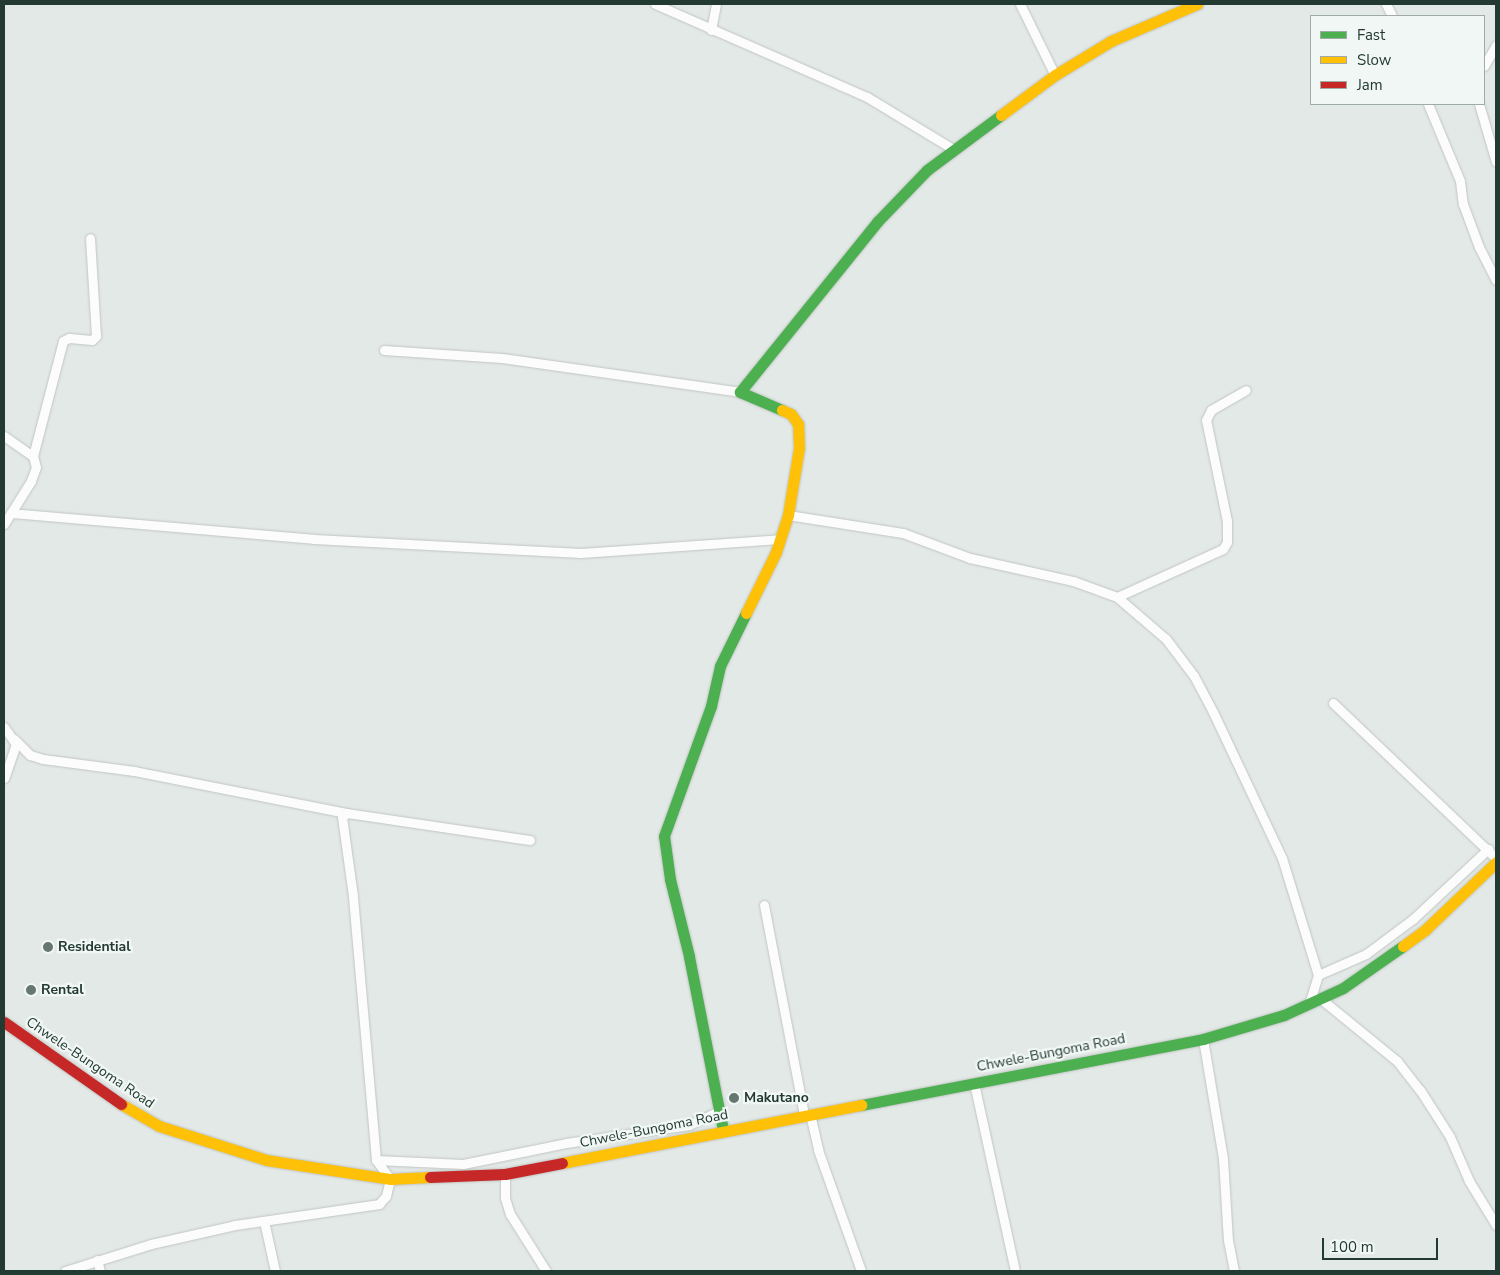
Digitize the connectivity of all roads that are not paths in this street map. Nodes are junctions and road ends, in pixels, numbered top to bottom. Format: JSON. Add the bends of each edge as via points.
{"nodes":[{"id":1,"x":655,"y":4,"type":"edge"},
{"id":2,"x":716,"y":4,"type":"edge"},
{"id":3,"x":1020,"y":4,"type":"edge"},
{"id":4,"x":1197,"y":4,"type":"edge"},
{"id":5,"x":711,"y":30,"type":"junction"},
{"id":6,"x":1496,"y":45,"type":"edge"},
{"id":7,"x":1485,"y":64,"type":"edge"},
{"id":8,"x":1055,"y":75,"type":"junction"},
{"id":9,"x":1428,"y":105,"type":"edge"},
{"id":10,"x":1479,"y":105,"type":"edge"},
{"id":11,"x":953,"y":149,"type":"junction"},
{"id":12,"x":1496,"y":162,"type":"edge"},
{"id":13,"x":90,"y":238,"type":"dead end"},
{"id":14,"x":1496,"y":280,"type":"edge"},
{"id":15,"x":384,"y":350,"type":"dead end"},
{"id":16,"x":1246,"y":390,"type":"dead end"},
{"id":17,"x":740,"y":392,"type":"junction"},
{"id":18,"x":4,"y":436,"type":"edge"},
{"id":19,"x":32,"y":456,"type":"junction"},
{"id":20,"x":11,"y":513,"type":"junction"},
{"id":21,"x":788,"y":515,"type":"junction"},
{"id":22,"x":4,"y":524,"type":"edge"},
{"id":23,"x":780,"y":539,"type":"junction"},
{"id":24,"x":1117,"y":597,"type":"junction"},
{"id":25,"x":1333,"y":703,"type":"dead end"},
{"id":26,"x":4,"y":727,"type":"edge"},
{"id":27,"x":14,"y":739,"type":"junction"},
{"id":28,"x":4,"y":778,"type":"edge"},
{"id":29,"x":347,"y":812,"type":"junction"},
{"id":30,"x":530,"y":840,"type":"dead end"},
{"id":31,"x":1488,"y":850,"type":"junction"},
{"id":32,"x":1496,"y":860,"type":"edge"},
{"id":33,"x":764,"y":905,"type":"dead end"},
{"id":34,"x":1318,"y":975,"type":"junction"},
{"id":35,"x":1321,"y":999,"type":"junction"},
{"id":36,"x":1310,"y":1004,"type":"junction"},
{"id":37,"x":4,"y":1022,"type":"edge"},
{"id":38,"x":1203,"y":1039,"type":"junction"},
{"id":39,"x":974,"y":1083,"type":"junction"},
{"id":40,"x":719,"y":1111,"type":"junction"},
{"id":41,"x":807,"y":1115,"type":"junction"},
{"id":42,"x":723,"y":1130,"type":"junction"},
{"id":43,"x":632,"y":1132,"type":"junction"},
{"id":44,"x":635,"y":1148,"type":"junction"},
{"id":45,"x":376,"y":1160,"type":"junction"},
{"id":46,"x":505,"y":1174,"type":"junction"},
{"id":47,"x":390,"y":1180,"type":"junction"},
{"id":48,"x":264,"y":1221,"type":"junction"},
{"id":49,"x":1496,"y":1225,"type":"edge"},
{"id":50,"x":97,"y":1260,"type":"junction"},
{"id":51,"x":65,"y":1271,"type":"edge"},
{"id":52,"x":100,"y":1271,"type":"edge"},
{"id":53,"x":275,"y":1271,"type":"edge"},
{"id":54,"x":546,"y":1271,"type":"edge"},
{"id":55,"x":861,"y":1271,"type":"edge"},
{"id":56,"x":1015,"y":1271,"type":"edge"},
{"id":57,"x":1234,"y":1271,"type":"edge"}],
"edges":[{"from":1,"to":5,"type":"street"},
{"from":2,"to":5,"type":"street"},
{"from":3,"to":8,"type":"street"},
{"from":4,"to":8,"type":"main road","via":[[1111,41]]},
{"from":5,"to":11,"type":"street","via":[[867,97]]},
{"from":6,"to":7,"type":"street"},
{"from":8,"to":11,"type":"main road"},
{"from":9,"to":14,"type":"street","via":[[1460,180],[1464,204],[1479,247]]},
{"from":10,"to":12,"type":"street"},
{"from":11,"to":17,"type":"main road","via":[[927,170],[877,222]]},
{"from":13,"to":19,"type":"street","via":[[96,336],[92,340],[69,338],[63,341]]},
{"from":15,"to":17,"type":"street","via":[[502,358]]},
{"from":16,"to":24,"type":"street","via":[[1211,410],[1206,420],[1227,522],[1223,549]]},
{"from":17,"to":21,"type":"main road","via":[[792,414],[798,424],[799,448]]},
{"from":18,"to":19,"type":"street"},
{"from":19,"to":20,"type":"street","via":[[35,474]]},
{"from":20,"to":22,"type":"street"},
{"from":20,"to":23,"type":"street","via":[[314,539],[581,553]]},
{"from":21,"to":23,"type":"main road"},
{"from":21,"to":24,"type":"street","via":[[903,533],[970,558],[1073,581]]},
{"from":23,"to":40,"type":"main road","via":[[724,657],[711,706],[664,836],[670,879],[689,956]]},
{"from":24,"to":34,"type":"street","via":[[1166,639],[1194,676],[1282,858]]},
{"from":25,"to":31,"type":"street"},
{"from":26,"to":27,"type":"street"},
{"from":27,"to":28,"type":"street","via":[[16,749]]},
{"from":27,"to":29,"type":"street","via":[[30,755],[43,759],[125,770]]},
{"from":29,"to":30,"type":"street"},
{"from":29,"to":45,"type":"street","via":[[342,822],[353,896]]},
{"from":31,"to":32,"type":"street"},
{"from":31,"to":34,"type":"street","via":[[1413,919],[1366,954]]},
{"from":32,"to":35,"type":"main road","name":"Chwele-Bungoma Road","via":[[1426,929],[1374,967]]},
{"from":33,"to":41,"type":"street"},
{"from":34,"to":36,"type":"street"},
{"from":35,"to":36,"type":"main road","name":"Chwele-Bungoma Road"},
{"from":35,"to":49,"type":"street","via":[[1398,1061],[1450,1137],[1469,1181]]},
{"from":36,"to":38,"type":"main road","name":"Chwele-Bungoma Road"},
{"from":37,"to":47,"type":"main road","name":"Chwele-Bungoma Road","via":[[134,1113],[159,1126],[266,1160]]},
{"from":38,"to":39,"type":"main road","name":"Chwele-Bungoma Road"},
{"from":38,"to":57,"type":"street","via":[[1223,1158],[1228,1240]]},
{"from":39,"to":41,"type":"main road","name":"Chwele-Bungoma Road"},
{"from":39,"to":56,"type":"street"},
{"from":40,"to":42,"type":"main road"},
{"from":40,"to":43,"type":"street","via":[[689,1125]]},
{"from":41,"to":42,"type":"main road","name":"Chwele-Bungoma Road"},
{"from":41,"to":55,"type":"street"},
{"from":42,"to":44,"type":"main road","name":"Chwele-Bungoma Road"},
{"from":43,"to":44,"type":"street"},
{"from":43,"to":45,"type":"street","via":[[463,1164]]},
{"from":44,"to":46,"type":"main road","name":"Chwele-Bungoma Road"},
{"from":45,"to":47,"type":"street"},
{"from":46,"to":47,"type":"main road","name":"Chwele-Bungoma Road"},
{"from":46,"to":54,"type":"street","via":[[505,1198],[510,1214]]},
{"from":47,"to":48,"type":"street","via":[[386,1196],[379,1204]]},
{"from":48,"to":50,"type":"street","via":[[151,1244]]},
{"from":48,"to":53,"type":"street"},
{"from":50,"to":51,"type":"street"},
{"from":50,"to":52,"type":"street"}]}
